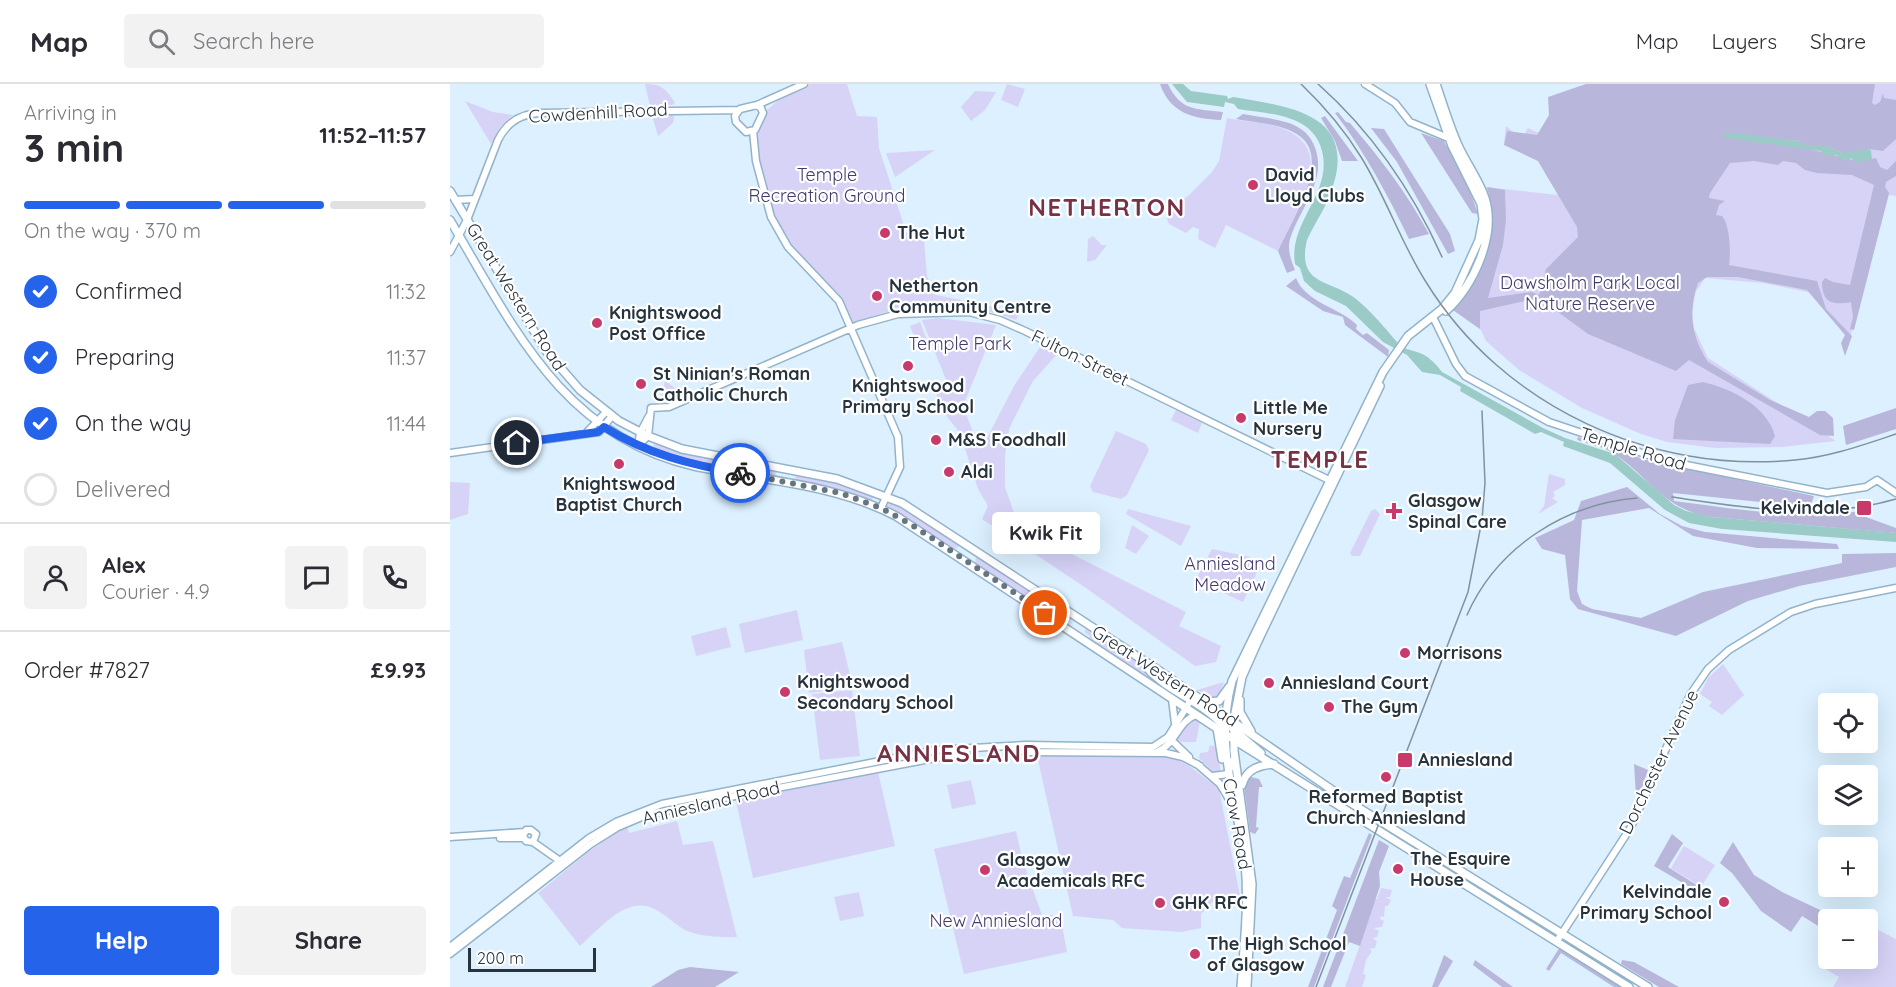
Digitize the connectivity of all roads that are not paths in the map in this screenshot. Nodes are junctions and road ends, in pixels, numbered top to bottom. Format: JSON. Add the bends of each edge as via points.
{"nodes":[{"id":1,"x":804,"y":84,"type":"edge"},
{"id":2,"x":1365,"y":84,"type":"edge"},
{"id":3,"x":1430,"y":84,"type":"edge"},
{"id":4,"x":1436,"y":84,"type":"edge"},
{"id":5,"x":768,"y":102,"type":"junction"},
{"id":6,"x":757,"y":105,"type":"junction"},
{"id":7,"x":739,"y":110,"type":"junction"},
{"id":8,"x":762,"y":111,"type":"junction"},
{"id":9,"x":723,"y":112,"type":"junction"},
{"id":10,"x":736,"y":122,"type":"junction"},
{"id":11,"x":749,"y":132,"type":"junction"},
{"id":12,"x":1452,"y":140,"type":"junction"},
{"id":13,"x":450,"y":191,"type":"edge"},
{"id":14,"x":475,"y":199,"type":"junction"},
{"id":15,"x":455,"y":200,"type":"junction"},
{"id":16,"x":450,"y":220,"type":"edge"},
{"id":17,"x":467,"y":220,"type":"junction"},
{"id":18,"x":459,"y":234,"type":"junction"},
{"id":19,"x":450,"y":252,"type":"edge"},
{"id":20,"x":1434,"y":318,"type":"junction"},
{"id":21,"x":852,"y":328,"type":"junction"},
{"id":22,"x":609,"y":414,"type":"junction"},
{"id":23,"x":597,"y":422,"type":"junction"},
{"id":24,"x":604,"y":427,"type":"junction"},
{"id":25,"x":587,"y":432,"type":"junction"},
{"id":26,"x":644,"y":434,"type":"junction"},
{"id":27,"x":638,"y":446,"type":"junction"},
{"id":28,"x":450,"y":453,"type":"edge"},
{"id":29,"x":1332,"y":482,"type":"junction"},
{"id":30,"x":1896,"y":493,"type":"edge"},
{"id":31,"x":887,"y":496,"type":"junction"},
{"id":32,"x":881,"y":508,"type":"junction"},
{"id":33,"x":1896,"y":588,"type":"edge"},
{"id":34,"x":1242,"y":677,"type":"junction"},
{"id":35,"x":1232,"y":681,"type":"junction"},
{"id":36,"x":1192,"y":697,"type":"junction"},
{"id":37,"x":1172,"y":699,"type":"junction"},
{"id":38,"x":1203,"y":701,"type":"junction"},
{"id":39,"x":1186,"y":708,"type":"junction"},
{"id":40,"x":1196,"y":715,"type":"junction"},
{"id":41,"x":1225,"y":717,"type":"junction"},
{"id":42,"x":1175,"y":724,"type":"junction"},
{"id":43,"x":1233,"y":726,"type":"junction"},
{"id":44,"x":1222,"y":729,"type":"junction"},
{"id":45,"x":1255,"y":736,"type":"junction"},
{"id":46,"x":1170,"y":739,"type":"junction"},
{"id":47,"x":1233,"y":740,"type":"junction"},
{"id":48,"x":1011,"y":748,"type":"junction"},
{"id":49,"x":1234,"y":751,"type":"junction"},
{"id":50,"x":1157,"y":752,"type":"junction"},
{"id":51,"x":1274,"y":764,"type":"junction"},
{"id":52,"x":1200,"y":766,"type":"junction"},
{"id":53,"x":1213,"y":776,"type":"junction"},
{"id":54,"x":1227,"y":777,"type":"junction"},
{"id":55,"x":1241,"y":792,"type":"junction"},
{"id":56,"x":1233,"y":806,"type":"junction"},
{"id":57,"x":524,"y":835,"type":"junction"},
{"id":58,"x":450,"y":839,"type":"edge"},
{"id":59,"x":533,"y":842,"type":"junction"},
{"id":60,"x":561,"y":863,"type":"junction"},
{"id":61,"x":1563,"y":933,"type":"junction"},
{"id":62,"x":1557,"y":941,"type":"junction"},
{"id":63,"x":450,"y":947,"type":"edge"},
{"id":64,"x":450,"y":954,"type":"edge"},
{"id":65,"x":1632,"y":977,"type":"junction"},
{"id":66,"x":1628,"y":986,"type":"edge"},
{"id":67,"x":1241,"y":987,"type":"edge"},
{"id":68,"x":1246,"y":987,"type":"edge"},
{"id":69,"x":1648,"y":987,"type":"edge"}],
"edges":[{"from":1,"to":5,"type":"street","name":"Cowdenhill Road"},
{"from":2,"to":12,"type":"street","via":[[1395,103],[1417,127]]},
{"from":3,"to":12,"type":"main road"},
{"from":4,"to":12,"type":"main road"},
{"from":5,"to":6,"type":"street","name":"Cowdenhill Road"},
{"from":5,"to":8,"type":"street"},
{"from":6,"to":7,"type":"street","name":"Cowdenhill Road"},
{"from":6,"to":8,"type":"street"},
{"from":7,"to":9,"type":"street","name":"Cowdenhill Road"},
{"from":7,"to":10,"type":"street"},
{"from":8,"to":11,"type":"street"},
{"from":9,"to":10,"type":"street"},
{"from":9,"to":14,"type":"street","name":"Cowdenhill Road","via":[[524,115],[500,135]]},
{"from":10,"to":11,"type":"street"},
{"from":11,"to":21,"type":"street","via":[[767,207],[778,232],[788,248],[835,295]]},
{"from":12,"to":20,"type":"main road","via":[[1485,196],[1487,233],[1466,286],[1449,308]]},
{"from":13,"to":15,"type":"main road","name":"Great Western Road"},
{"from":14,"to":15,"type":"street"},
{"from":14,"to":17,"type":"street","name":"Cowdenhill Road"},
{"from":15,"to":17,"type":"main road","name":"Great Western Road"},
{"from":16,"to":18,"type":"main road","name":"Great Western Road"},
{"from":17,"to":18,"type":"street","name":"Cowdenhill Road"},
{"from":17,"to":22,"type":"main road","name":"Great Western Road","via":[[546,351],[569,379]]},
{"from":18,"to":19,"type":"street","name":"Cowdenhill Road"},
{"from":18,"to":23,"type":"main road","name":"Great Western Road","via":[[539,364],[565,395]]},
{"from":20,"to":29,"type":"main road","via":[[1396,356]]},
{"from":20,"to":30,"type":"street","name":"Temple Road","via":[[1466,376],[1558,426],[1666,461],[1817,492],[1861,488],[1877,480]]},
{"from":21,"to":26,"type":"street","name":"Fulton Street","via":[[669,407],[650,411]]},
{"from":21,"to":29,"type":"street","name":"Fulton Street","via":[[877,319],[931,311],[969,312],[1000,320]]},
{"from":21,"to":31,"type":"street","via":[[900,445],[900,467]]},
{"from":22,"to":23,"type":"street"},
{"from":22,"to":24,"type":"street"},
{"from":22,"to":26,"type":"main road","name":"Great Western Road"},
{"from":23,"to":24,"type":"main road","name":"Great Western Road"},
{"from":23,"to":25,"type":"street"},
{"from":24,"to":25,"type":"street","via":[[598,432]]},
{"from":24,"to":27,"type":"main road","name":"Great Western Road"},
{"from":25,"to":28,"type":"street"},
{"from":26,"to":27,"type":"street"},
{"from":26,"to":31,"type":"main road","name":"Great Western Road","via":[[693,452],[837,478]]},
{"from":27,"to":32,"type":"main road","name":"Great Western Road","via":[[688,464],[826,489]]},
{"from":29,"to":34,"type":"main road"},
{"from":29,"to":35,"type":"main road"},
{"from":31,"to":32,"type":"street"},
{"from":31,"to":36,"type":"main road","name":"Great Western Road","via":[[924,516],[1144,663],[1156,677]]},
{"from":32,"to":37,"type":"main road","name":"Great Western Road","via":[[918,528]]},
{"from":33,"to":61,"type":"street","name":"Dorchester Avenue","via":[[1791,612],[1730,650],[1708,669],[1690,695],[1631,827]]},
{"from":34,"to":43,"type":"main road","name":"Crow Road"},
{"from":34,"to":45,"type":"main road","via":[[1240,709]]},
{"from":35,"to":38,"type":"main road","via":[[1219,701]]},
{"from":35,"to":41,"type":"main road","name":"Crow Road"},
{"from":36,"to":38,"type":"main road","name":"Great Western Road"},
{"from":36,"to":39,"type":"street"},
{"from":36,"to":44,"type":"main road"},
{"from":37,"to":39,"type":"main road","name":"Great Western Road"},
{"from":37,"to":42,"type":"street"},
{"from":38,"to":41,"type":"main road","name":"Great Western Road"},
{"from":39,"to":40,"type":"main road","name":"Great Western Road"},
{"from":39,"to":42,"type":"street"},
{"from":40,"to":44,"type":"main road","name":"Great Western Road"},
{"from":40,"to":46,"type":"street","via":[[1186,720]]},
{"from":41,"to":43,"type":"main road"},
{"from":41,"to":44,"type":"main road","name":"Crow Road"},
{"from":42,"to":46,"type":"street"},
{"from":43,"to":45,"type":"main road","name":"Great Western Road"},
{"from":43,"to":47,"type":"main road","name":"Crow Road"},
{"from":43,"to":51,"type":"main road"},
{"from":44,"to":47,"type":"main road","name":"Great Western Road"},
{"from":44,"to":54,"type":"main road","name":"Crow Road"},
{"from":45,"to":61,"type":"main road","name":"Great Western Road","via":[[1351,803]]},
{"from":46,"to":48,"type":"street","name":"Anniesland Road","via":[[1153,747]]},
{"from":46,"to":50,"type":"street"},
{"from":46,"to":52,"type":"street"},
{"from":47,"to":49,"type":"main road","name":"Crow Road"},
{"from":47,"to":51,"type":"main road","name":"Great Western Road"},
{"from":48,"to":50,"type":"street","name":"Anniesland Road","via":[[1027,752]]},
{"from":48,"to":60,"type":"street","name":"Anniesland Road","via":[[936,750],[662,804],[616,822]]},
{"from":49,"to":54,"type":"street"},
{"from":49,"to":55,"type":"main road","name":"Crow Road"},
{"from":50,"to":52,"type":"street","name":"Anniesland Road","via":[[1177,755]]},
{"from":51,"to":55,"type":"main road","via":[[1253,768],[1245,776]]},
{"from":51,"to":62,"type":"main road","name":"Great Western Road"},
{"from":52,"to":53,"type":"street"},
{"from":53,"to":54,"type":"street"},
{"from":53,"to":56,"type":"street"},
{"from":54,"to":56,"type":"main road","name":"Crow Road"},
{"from":55,"to":68,"type":"main road","name":"Crow Road","via":[[1252,884]]},
{"from":56,"to":67,"type":"main road","name":"Crow Road","via":[[1247,888]]},
{"from":57,"to":58,"type":"street"},
{"from":57,"to":59,"type":"street","via":[[528,842]]},
{"from":57,"to":59,"type":"street","via":[[528,830],[534,832]]},
{"from":59,"to":60,"type":"street"},
{"from":60,"to":63,"type":"street","name":"Anniesland Road"},
{"from":60,"to":64,"type":"street","name":"Anniesland Road"},
{"from":61,"to":62,"type":"street","name":"Dorchester Avenue"},
{"from":61,"to":65,"type":"main road","name":"Great Western Road"},
{"from":62,"to":66,"type":"main road","name":"Great Western Road"},
{"from":65,"to":66,"type":"main road"},
{"from":65,"to":69,"type":"main road","name":"Great Western Road"}]}
